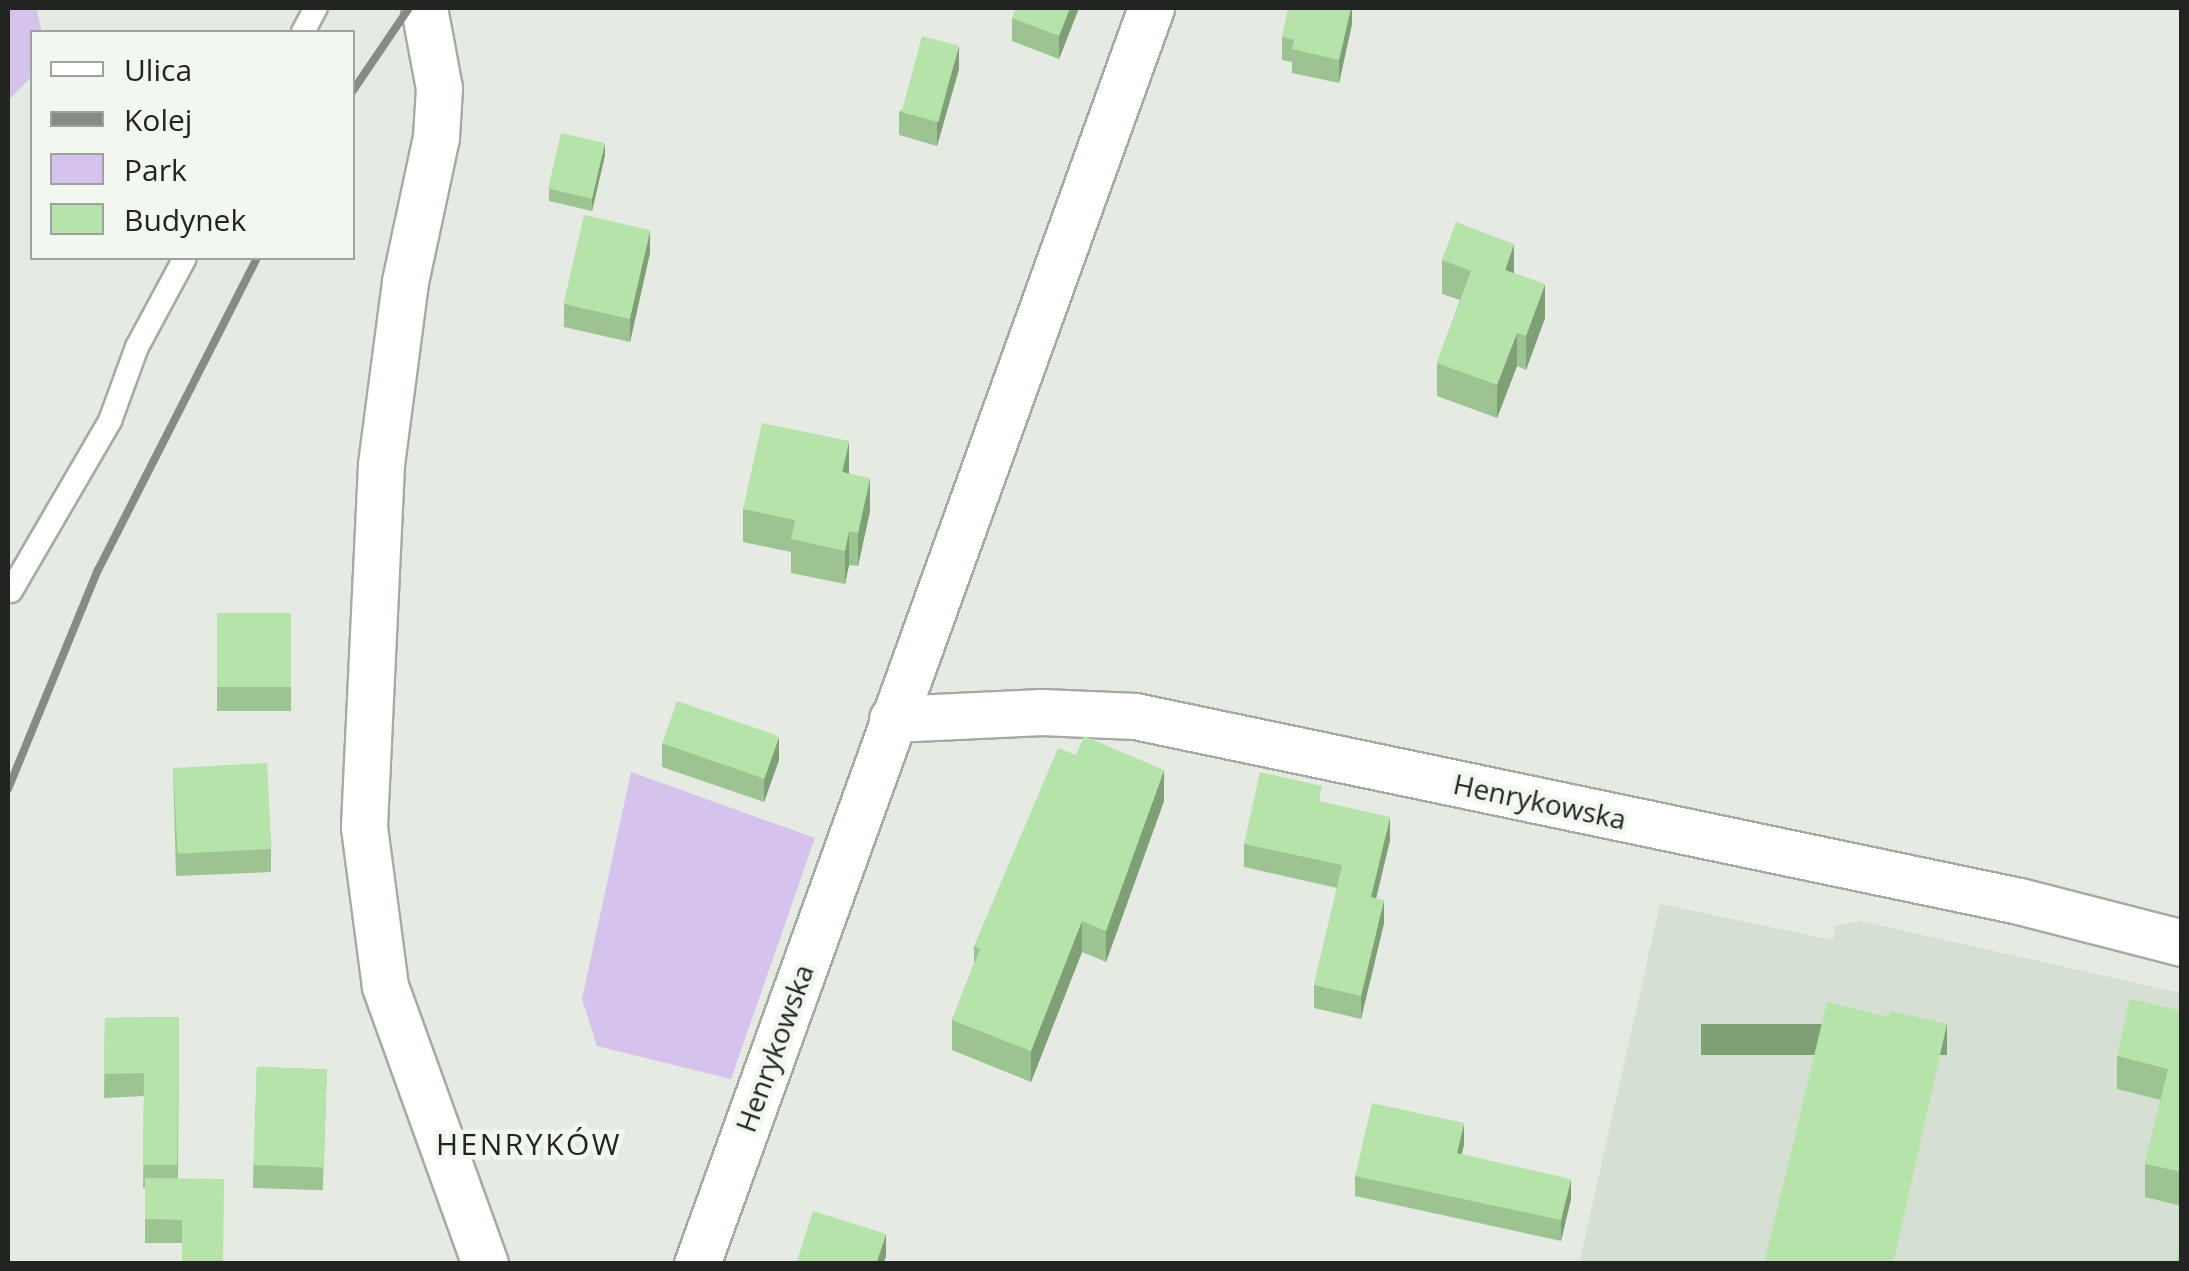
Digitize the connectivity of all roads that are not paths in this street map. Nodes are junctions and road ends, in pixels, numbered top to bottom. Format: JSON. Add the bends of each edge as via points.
{"nodes":[{"id":1,"x":316,"y":8,"type":"edge"},
{"id":2,"x":424,"y":8,"type":"edge"},
{"id":3,"x":1151,"y":8,"type":"edge"},
{"id":4,"x":304,"y":30,"type":"edge"},
{"id":5,"x":184,"y":260,"type":"edge"},
{"id":6,"x":11,"y":592,"type":"dead end"},
{"id":7,"x":892,"y":719,"type":"junction"},
{"id":8,"x":2182,"y":943,"type":"edge"},
{"id":9,"x":485,"y":1264,"type":"edge"},
{"id":10,"x":697,"y":1264,"type":"edge"}],
"edges":[{"from":1,"to":4,"type":"lane"},
{"from":2,"to":9,"type":"street","via":[[439,88],[436,137],[405,282],[380,465],[364,827],[385,986]]},
{"from":3,"to":7,"type":"street","name":"Henrykowska"},
{"from":5,"to":6,"type":"lane","via":[[137,347],[110,421]]},
{"from":7,"to":8,"type":"street","name":"Henrykowska","via":[[1042,712],[1135,716],[2019,901]]},
{"from":7,"to":10,"type":"street","name":"Henrykowska"}]}
